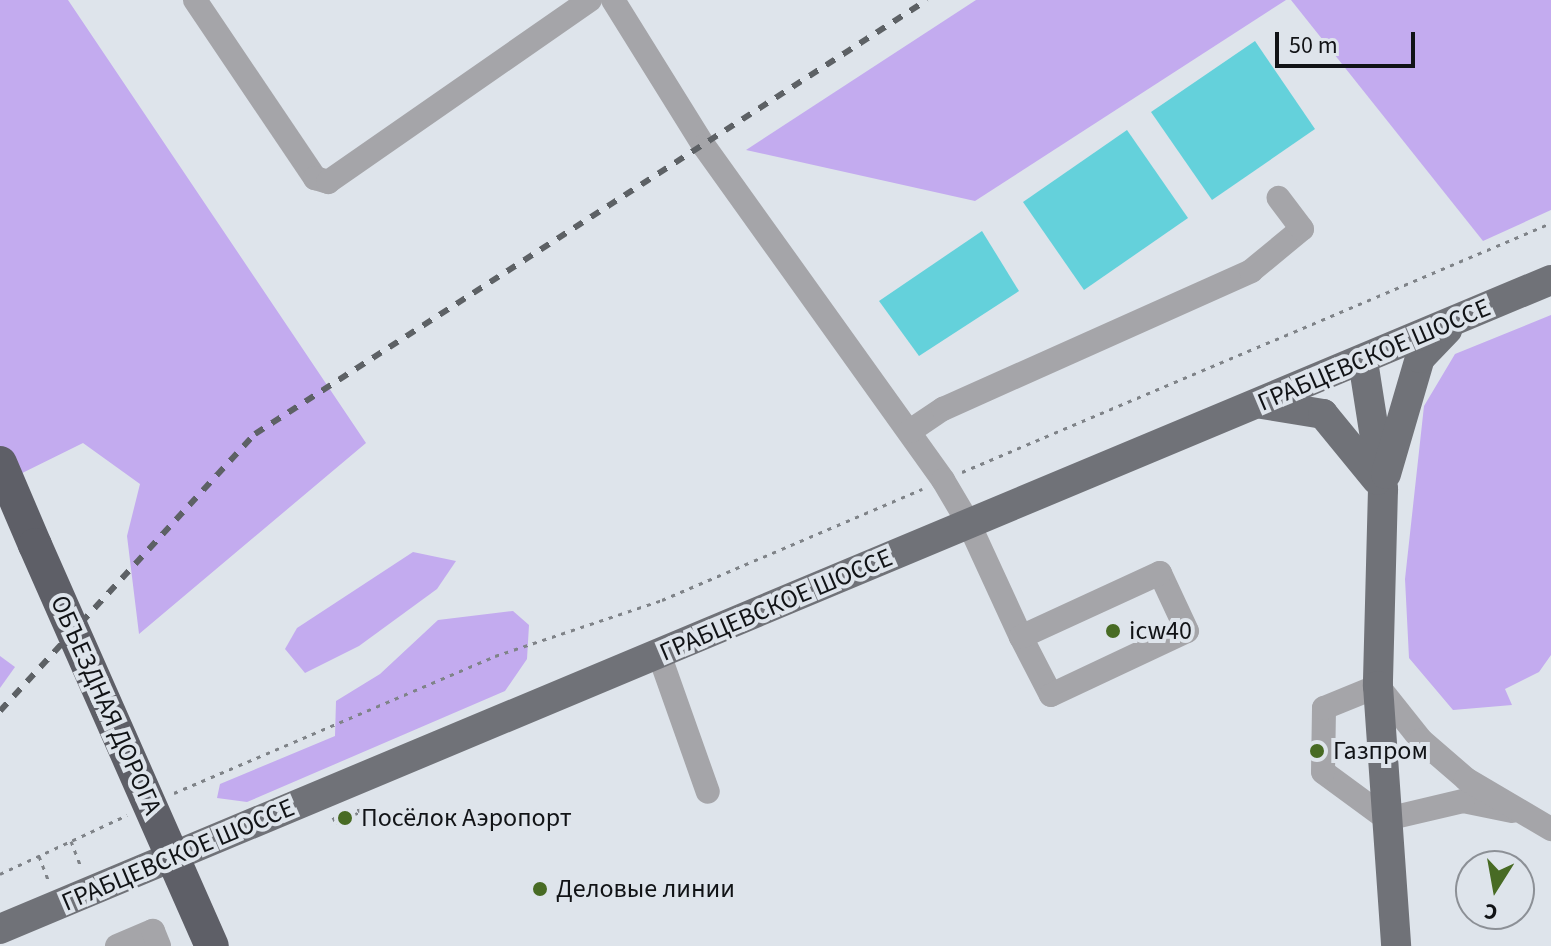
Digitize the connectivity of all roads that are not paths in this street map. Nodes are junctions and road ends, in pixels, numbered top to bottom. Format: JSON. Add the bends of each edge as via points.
{"nodes":[{"id":1,"x":195,"y":0,"type":"edge"},
{"id":2,"x":590,"y":0,"type":"edge"},
{"id":3,"x":613,"y":0,"type":"edge"},
{"id":4,"x":1279,"y":198,"type":"dead end"},
{"id":5,"x":1551,"y":280,"type":"edge"},
{"id":6,"x":1457,"y":320,"type":"junction"},
{"id":7,"x":1363,"y":361,"type":"junction"},
{"id":8,"x":1260,"y":404,"type":"junction"},
{"id":9,"x":910,"y":431,"type":"junction"},
{"id":10,"x":0,"y":463,"type":"edge"},
{"id":11,"x":1383,"y":489,"type":"junction"},
{"id":12,"x":0,"y":519,"type":"edge"},
{"id":13,"x":969,"y":524,"type":"junction"},
{"id":14,"x":24,"y":548,"type":"junction"},
{"id":15,"x":1021,"y":637,"type":"junction"},
{"id":16,"x":659,"y":654,"type":"junction"},
{"id":17,"x":1378,"y":686,"type":"junction"},
{"id":18,"x":708,"y":792,"type":"dead end"},
{"id":19,"x":1512,"y":811,"type":"junction"},
{"id":20,"x":1387,"y":819,"type":"junction"},
{"id":21,"x":1551,"y":829,"type":"edge"},
{"id":22,"x":0,"y":929,"type":"edge"},
{"id":23,"x":117,"y":946,"type":"edge"},
{"id":24,"x":159,"y":946,"type":"edge"},
{"id":25,"x":187,"y":946,"type":"edge"},
{"id":26,"x":212,"y":946,"type":"edge"},
{"id":27,"x":1396,"y":946,"type":"edge"}],
"edges":[{"from":1,"to":2,"type":"street","via":[[315,178],[328,182]]},
{"from":3,"to":9,"type":"street","via":[[704,146]]},
{"from":4,"to":9,"type":"street","via":[[1302,229],[1251,271],[943,409]]},
{"from":5,"to":6,"type":"main road","name":"ГРАБЦЕВСКОЕ ШОССЕ"},
{"from":6,"to":7,"type":"main road","name":"ГРАБЦЕВСКОЕ ШОССЕ"},
{"from":6,"to":11,"type":"main road","via":[[1420,358]]},
{"from":7,"to":8,"type":"main road","name":"ГРАБЦЕВСКОЕ ШОССЕ"},
{"from":7,"to":11,"type":"main road"},
{"from":8,"to":11,"type":"main road","via":[[1323,414],[1343,430]]},
{"from":8,"to":13,"type":"main road","name":"ГРАБЦЕВСКОЕ ШОССЕ"},
{"from":9,"to":13,"type":"street"},
{"from":10,"to":14,"type":"highway","name":"ОБЪЕЗДНАЯ ДОРОГА"},
{"from":11,"to":17,"type":"main road"},
{"from":12,"to":14,"type":"highway","name":"ОБЪЕЗДНАЯ ДОРОГА"},
{"from":13,"to":15,"type":"street"},
{"from":13,"to":16,"type":"main road","name":"ГРАБЦЕВСКОЕ ШОССЕ"},
{"from":14,"to":25,"type":"highway","name":"ОБЪЕЗДНАЯ ДОРОГА"},
{"from":14,"to":26,"type":"highway","name":"ОБЪЕЗДНАЯ ДОРОГА","bridge":true},
{"from":15,"to":15,"type":"street","via":[[1051,695],[1187,631],[1160,573]]},
{"from":16,"to":18,"type":"street"},
{"from":16,"to":22,"type":"main road","name":"ГРАБЦЕВСКОЕ ШОССЕ"},
{"from":17,"to":19,"type":"street","via":[[1421,740]]},
{"from":17,"to":20,"type":"main road"},
{"from":17,"to":20,"type":"street","via":[[1324,708],[1323,772]]},
{"from":19,"to":20,"type":"street","via":[[1463,801]]},
{"from":19,"to":21,"type":"street"},
{"from":20,"to":27,"type":"main road"},
{"from":23,"to":24,"type":"street","via":[[153,931]]}]}
